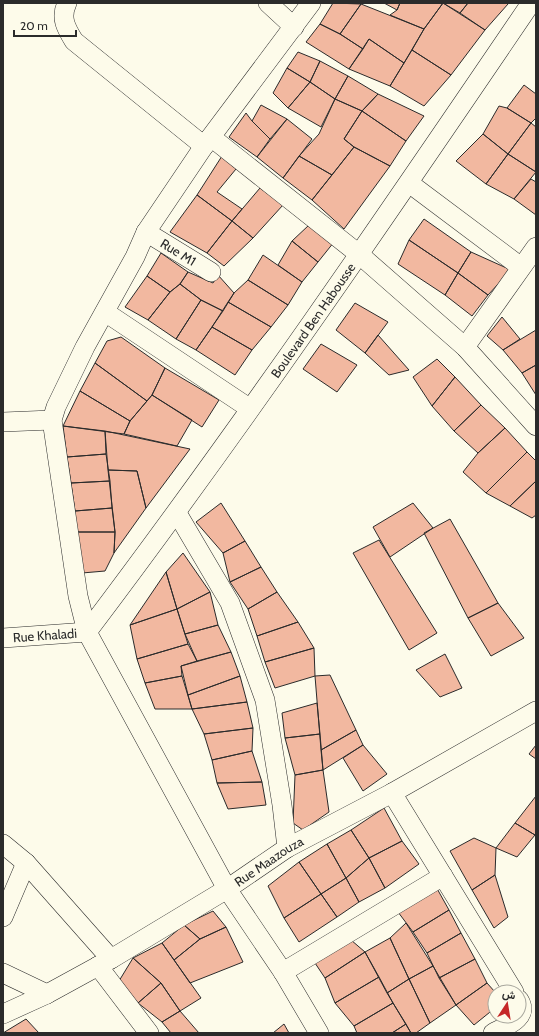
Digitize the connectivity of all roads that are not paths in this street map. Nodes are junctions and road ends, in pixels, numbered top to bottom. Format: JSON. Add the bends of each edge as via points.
{"nodes":[{"id":1,"x":68,"y":3,"type":"edge"},
{"id":2,"x":268,"y":3,"type":"edge"},
{"id":3,"x":311,"y":3,"type":"edge"},
{"id":4,"x":531,"y":3,"type":"edge"},
{"id":5,"x":294,"y":26,"type":"junction"},
{"id":6,"x":208,"y":142,"type":"junction"},
{"id":7,"x":409,"y":183,"type":"junction"},
{"id":8,"x":146,"y":232,"type":"junction"},
{"id":9,"x":536,"y":247,"type":"edge"},
{"id":10,"x":360,"y":255,"type":"junction"},
{"id":11,"x":521,"y":267,"type":"junction"},
{"id":12,"x":211,"y":272,"type":"dead end"},
{"id":13,"x":105,"y":312,"type":"junction"},
{"id":14,"x":465,"y":347,"type":"junction"},
{"id":15,"x":249,"y":408,"type":"junction"},
{"id":16,"x":52,"y":420,"type":"junction"},
{"id":17,"x":3,"y":422,"type":"edge"},
{"id":18,"x":536,"y":426,"type":"edge"},
{"id":19,"x":177,"y":513,"type":"junction"},
{"id":20,"x":87,"y":632,"type":"junction"},
{"id":21,"x":3,"y":638,"type":"edge"},
{"id":22,"x":536,"y":711,"type":"edge"},
{"id":23,"x":392,"y":792,"type":"junction"},
{"id":24,"x":3,"y":844,"type":"edge"},
{"id":25,"x":287,"y":848,"type":"junction"},
{"id":26,"x":26,"y":863,"type":"junction"},
{"id":27,"x":443,"y":876,"type":"junction"},
{"id":28,"x":227,"y":889,"type":"junction"},
{"id":29,"x":3,"y":918,"type":"edge"},
{"id":30,"x":105,"y":963,"type":"junction"},
{"id":31,"x":283,"y":972,"type":"junction"},
{"id":32,"x":3,"y":973,"type":"edge"},
{"id":33,"x":509,"y":984,"type":"edge"},
{"id":34,"x":47,"y":994,"type":"junction"},
{"id":35,"x":3,"y":1014,"type":"edge"},
{"id":36,"x":510,"y":1024,"type":"edge"},
{"id":37,"x":149,"y":1033,"type":"edge"},
{"id":38,"x":319,"y":1033,"type":"edge"},
{"id":39,"x":493,"y":1033,"type":"edge"}],
"edges":[{"from":1,"to":6,"type":"street","via":[[64,24],[74,41]]},
{"from":2,"to":5,"type":"street"},
{"from":3,"to":5,"type":"street"},
{"from":4,"to":7,"type":"street","name":"Boulevard Ben Habousse"},
{"from":5,"to":6,"type":"street"},
{"from":6,"to":8,"type":"street"},
{"from":6,"to":10,"type":"street"},
{"from":7,"to":10,"type":"street","name":"Boulevard Ben Habousse"},
{"from":7,"to":11,"type":"street"},
{"from":8,"to":12,"type":"street","name":"Rue M1"},
{"from":8,"to":13,"type":"street"},
{"from":9,"to":11,"type":"street"},
{"from":10,"to":14,"type":"street"},
{"from":10,"to":15,"type":"street","name":"Boulevard Ben Habousse"},
{"from":11,"to":14,"type":"street"},
{"from":13,"to":15,"type":"street"},
{"from":13,"to":16,"type":"street","via":[[85,347]]},
{"from":14,"to":18,"type":"street"},
{"from":15,"to":19,"type":"street","name":"Boulevard Ben Habousse"},
{"from":16,"to":17,"type":"street"},
{"from":16,"to":20,"type":"street","via":[[77,590]]},
{"from":19,"to":20,"type":"street","name":"Boulevard Ben Habousse"},
{"from":19,"to":25,"type":"street","via":[[230,603],[265,700]]},
{"from":20,"to":21,"type":"street","name":"Rue Khaladi"},
{"from":20,"to":28,"type":"street"},
{"from":22,"to":23,"type":"street","name":"Rue Maazouza"},
{"from":23,"to":25,"type":"street","name":"Rue Maazouza"},
{"from":23,"to":27,"type":"street"},
{"from":24,"to":26,"type":"street"},
{"from":25,"to":28,"type":"street","name":"Rue Maazouza"},
{"from":26,"to":29,"type":"street"},
{"from":26,"to":30,"type":"street"},
{"from":27,"to":31,"type":"street"},
{"from":27,"to":33,"type":"street"},
{"from":28,"to":30,"type":"street","name":"Rue Maazouza"},
{"from":28,"to":31,"type":"street"},
{"from":30,"to":34,"type":"street","name":"Rue Maazouza"},
{"from":30,"to":37,"type":"street"},
{"from":31,"to":38,"type":"street"},
{"from":32,"to":34,"type":"street"},
{"from":34,"to":35,"type":"street","name":"Rue Maazouza"},
{"from":36,"to":39,"type":"street"}]}
